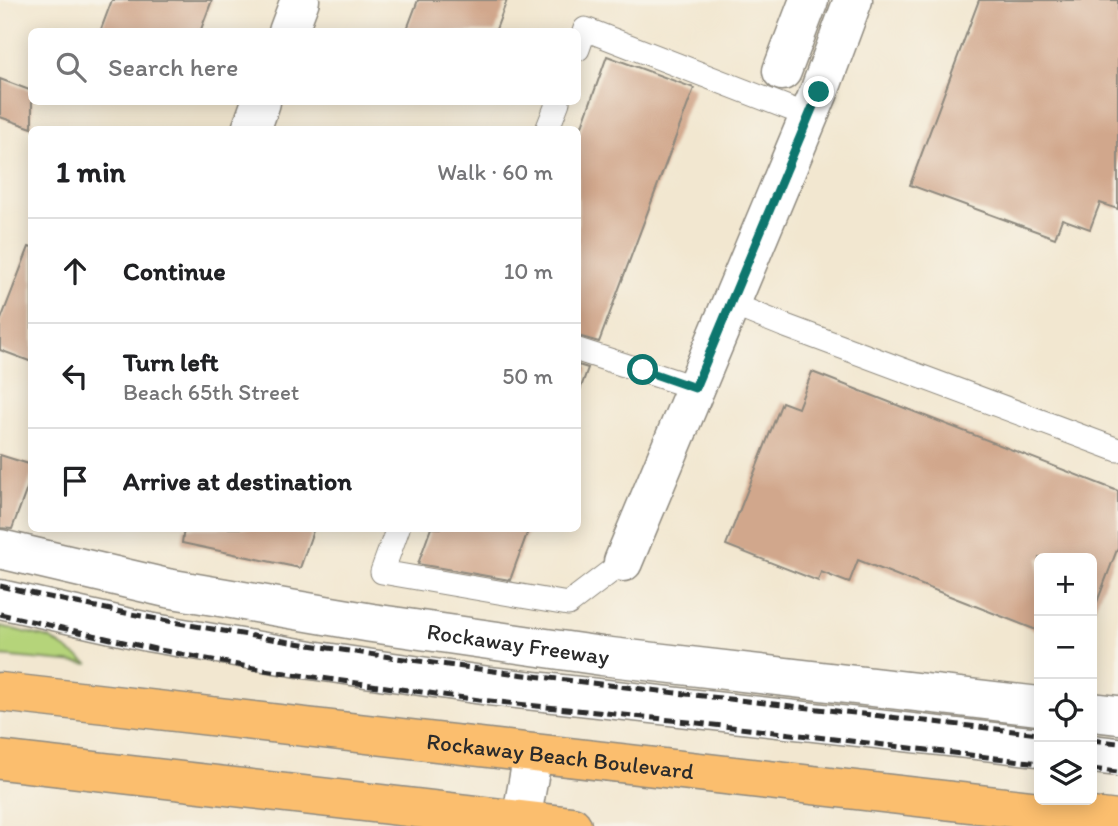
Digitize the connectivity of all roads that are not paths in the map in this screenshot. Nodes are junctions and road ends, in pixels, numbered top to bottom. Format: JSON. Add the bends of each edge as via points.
{"nodes":[{"id":1,"x":300,"y":0,"type":"edge"},
{"id":2,"x":809,"y":0,"type":"edge"},
{"id":3,"x":853,"y":0,"type":"edge"},
{"id":4,"x":290,"y":28,"type":"edge"},
{"id":5,"x":581,"y":40,"type":"edge"},
{"id":6,"x":782,"y":71,"type":"dead end"},
{"id":7,"x":260,"y":105,"type":"edge"},
{"id":8,"x":557,"y":105,"type":"edge"},
{"id":9,"x":809,"y":116,"type":"junction"},
{"id":10,"x":252,"y":126,"type":"edge"},
{"id":11,"x":549,"y":126,"type":"edge"},
{"id":12,"x":731,"y":304,"type":"junction"},
{"id":13,"x":581,"y":351,"type":"edge"},
{"id":14,"x":695,"y":388,"type":"junction"},
{"id":15,"x":1118,"y":450,"type":"edge"},
{"id":16,"x":397,"y":532,"type":"edge"},
{"id":17,"x":0,"y":549,"type":"edge"},
{"id":18,"x":622,"y":562,"type":"joint"},
{"id":19,"x":0,"y":598,"type":"edge"},
{"id":20,"x":0,"y":692,"type":"edge"},
{"id":21,"x":1034,"y":705,"type":"edge"},
{"id":22,"x":1097,"y":713,"type":"edge"},
{"id":23,"x":1118,"y":715,"type":"edge"},
{"id":24,"x":1034,"y":746,"type":"edge"},
{"id":25,"x":533,"y":754,"type":"junction"},
{"id":26,"x":1097,"y":755,"type":"edge"},
{"id":27,"x":1118,"y":757,"type":"edge"},
{"id":28,"x":0,"y":760,"type":"edge"},
{"id":29,"x":1118,"y":820,"type":"edge"},
{"id":30,"x":521,"y":823,"type":"edge"},
{"id":31,"x":572,"y":826,"type":"edge"}],
"edges":[{"from":1,"to":4,"type":"street"},
{"from":2,"to":6,"type":"street"},
{"from":3,"to":9,"type":"street"},
{"from":5,"to":9,"type":"lane","via":[[585,29]]},
{"from":7,"to":10,"type":"street"},
{"from":8,"to":11,"type":"lane"},
{"from":9,"to":12,"type":"street"},
{"from":12,"to":14,"type":"street"},
{"from":12,"to":15,"type":"lane"},
{"from":13,"to":14,"type":"lane"},
{"from":14,"to":18,"type":"street"},
{"from":16,"to":18,"type":"lane","via":[[382,572],[568,604]]},
{"from":17,"to":21,"type":"street","name":"Rockaway Freeway","via":[[167,588],[372,623],[602,656]]},
{"from":19,"to":24,"type":"street","name":"Rockaway Freeway","via":[[148,632],[462,682]]},
{"from":20,"to":25,"type":"main road","name":"Rockaway Beach Boulevard"},
{"from":22,"to":23,"type":"street"},
{"from":25,"to":29,"type":"main road","name":"Rockaway Beach Boulevard"},
{"from":25,"to":30,"type":"street"},
{"from":26,"to":27,"type":"street"},
{"from":28,"to":30,"type":"main road"},
{"from":30,"to":31,"type":"main road"}]}
